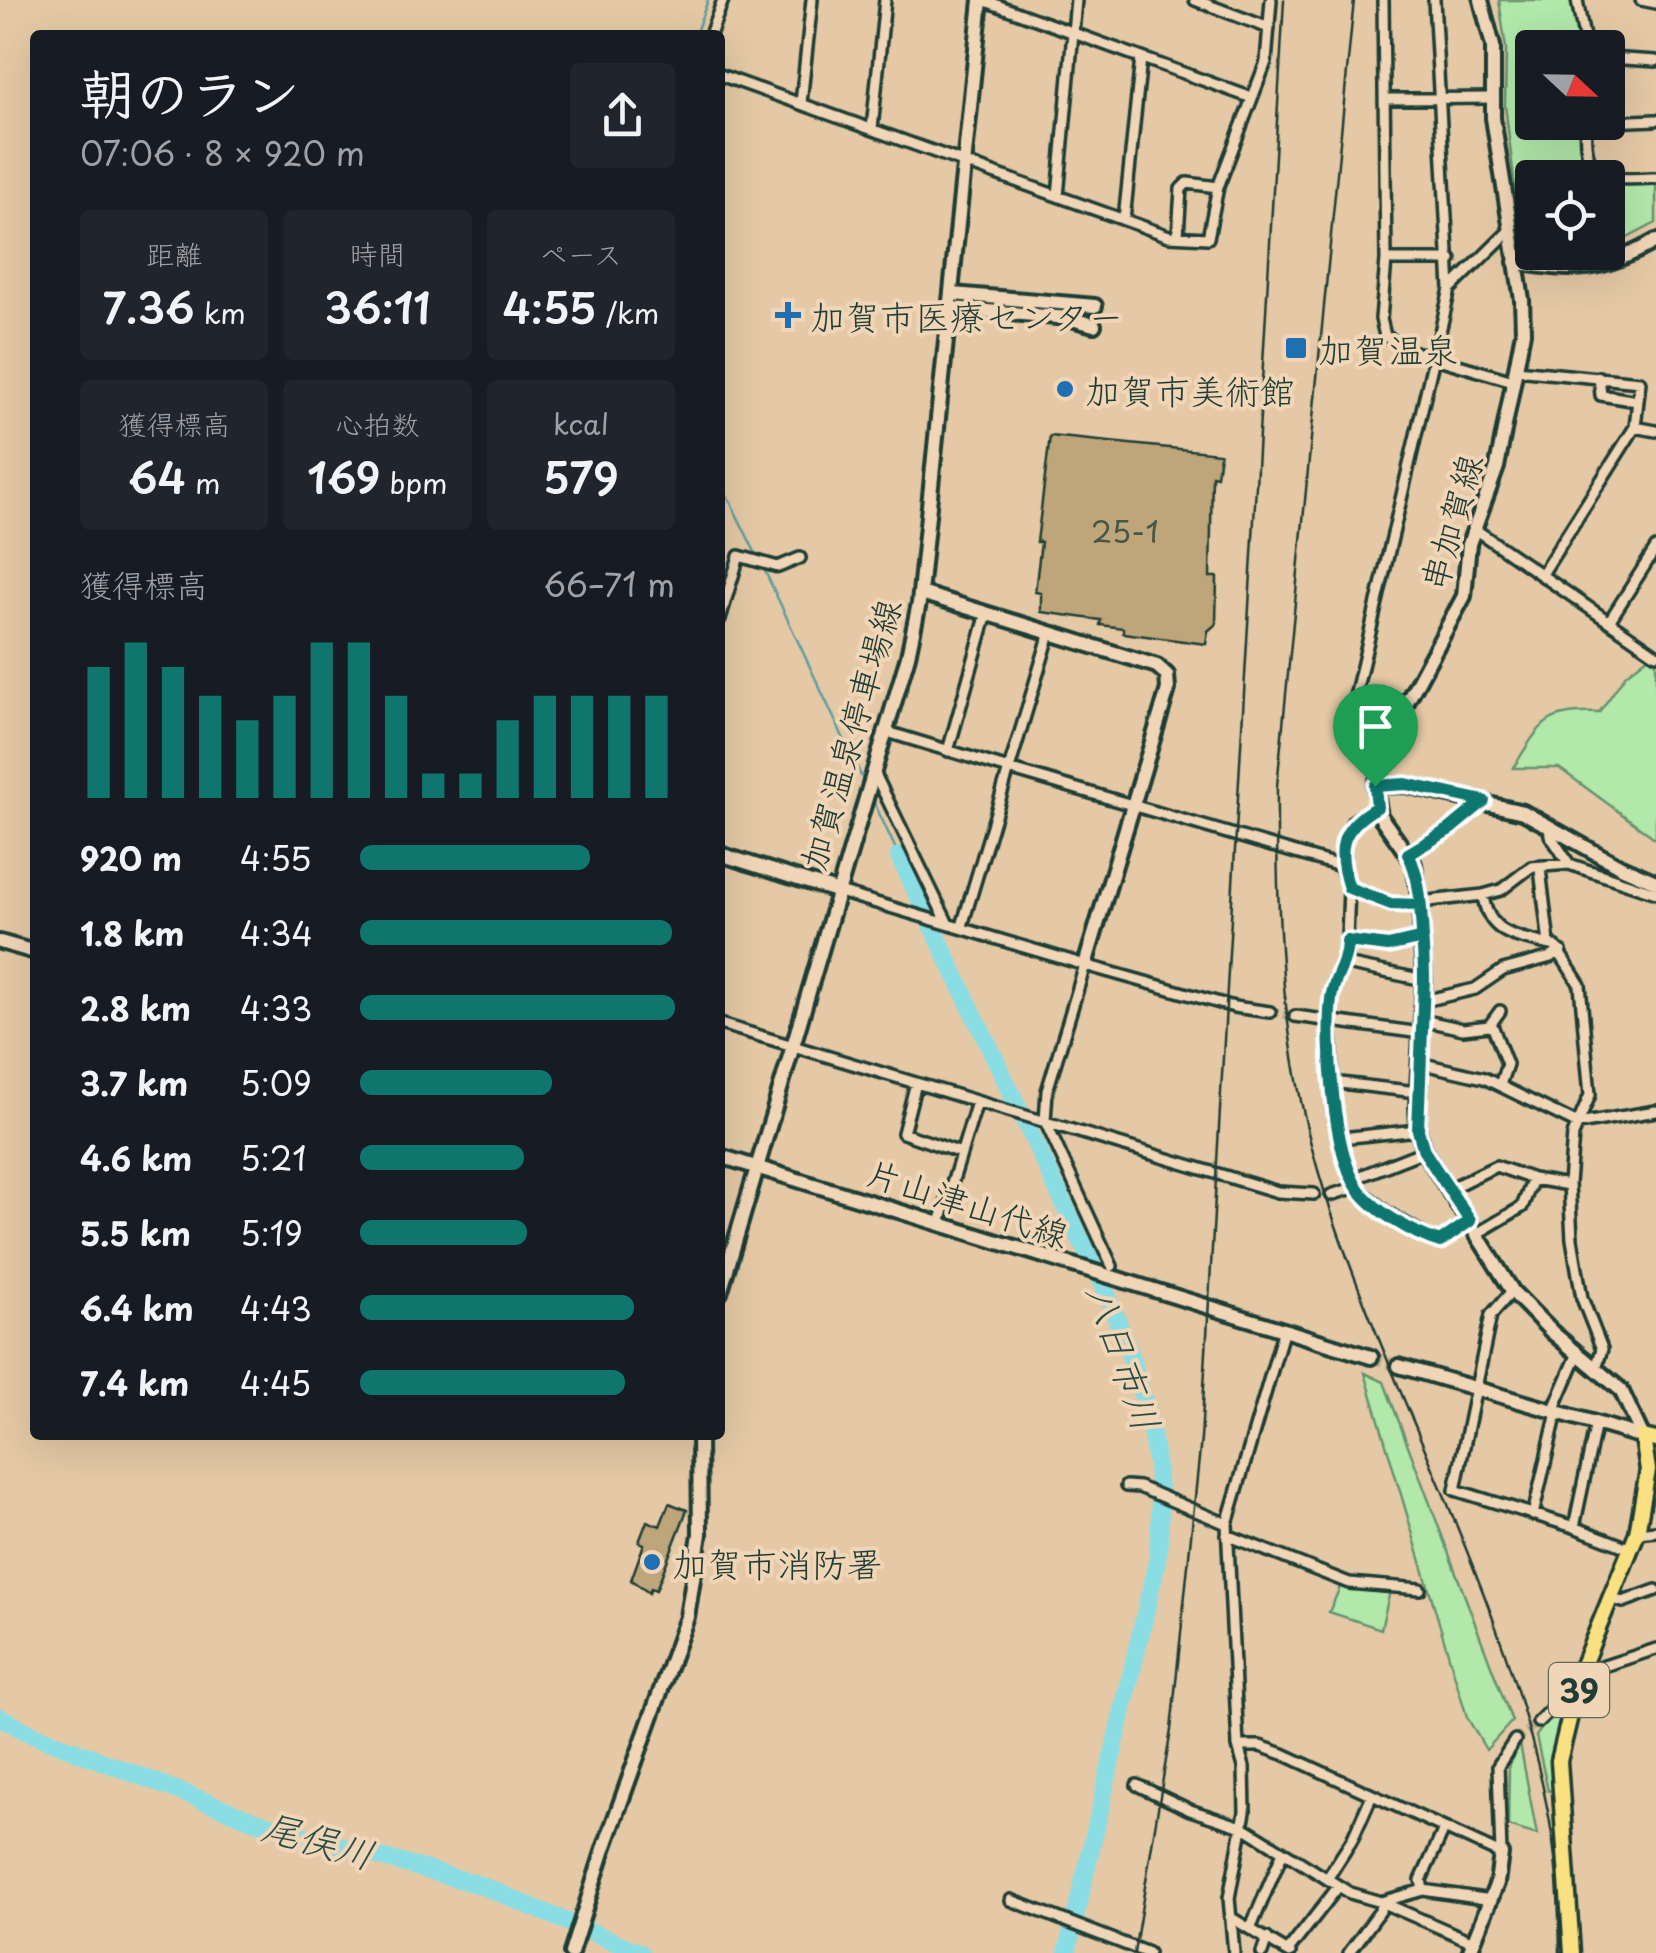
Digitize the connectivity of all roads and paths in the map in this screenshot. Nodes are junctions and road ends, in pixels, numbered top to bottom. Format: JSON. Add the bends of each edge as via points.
{"nodes":[{"id":1,"x":722,"y":0,"type":"edge"},
{"id":2,"x":812,"y":0,"type":"edge"},
{"id":3,"x":885,"y":0,"type":"edge"},
{"id":4,"x":982,"y":0,"type":"edge"},
{"id":5,"x":1076,"y":0,"type":"edge"},
{"id":6,"x":1194,"y":0,"type":"edge"},
{"id":7,"x":1271,"y":0,"type":"edge"},
{"id":8,"x":1382,"y":0,"type":"edge"},
{"id":9,"x":1434,"y":0,"type":"edge"},
{"id":10,"x":1481,"y":0,"type":"edge"},
{"id":11,"x":1577,"y":0,"type":"edge"},
{"id":12,"x":1642,"y":0,"type":"edge"},
{"id":13,"x":1656,"y":2,"type":"edge"},
{"id":14,"x":1269,"y":28,"type":"junction"},
{"id":15,"x":712,"y":30,"type":"edge"},
{"id":16,"x":1583,"y":30,"type":"edge"},
{"id":17,"x":1071,"y":33,"type":"junction"},
{"id":18,"x":1141,"y":58,"type":"junction"},
{"id":19,"x":1625,"y":59,"type":"edge"},
{"id":20,"x":1656,"y":61,"type":"edge"},
{"id":21,"x":725,"y":77,"type":"edge"},
{"id":22,"x":1252,"y":98,"type":"junction"},
{"id":23,"x":1384,"y":98,"type":"junction"},
{"id":24,"x":1492,"y":98,"type":"junction"},
{"id":25,"x":1441,"y":99,"type":"junction"},
{"id":26,"x":801,"y":103,"type":"junction"},
{"id":27,"x":1656,"y":120,"type":"edge"},
{"id":28,"x":1625,"y":121,"type":"edge"},
{"id":29,"x":872,"y":129,"type":"junction"},
{"id":30,"x":1586,"y":140,"type":"edge"},
{"id":31,"x":965,"y":163,"type":"junction"},
{"id":32,"x":1656,"y":178,"type":"edge"},
{"id":33,"x":1218,"y":187,"type":"junction"},
{"id":34,"x":1058,"y":196,"type":"junction"},
{"id":35,"x":1124,"y":220,"type":"junction"},
{"id":36,"x":1508,"y":232,"type":"junction"},
{"id":37,"x":1178,"y":235,"type":"junction"},
{"id":38,"x":1656,"y":240,"type":"edge"},
{"id":39,"x":1625,"y":258,"type":"edge"},
{"id":40,"x":1386,"y":260,"type":"junction"},
{"id":41,"x":1451,"y":260,"type":"junction"},
{"id":42,"x":1515,"y":262,"type":"edge"},
{"id":43,"x":1516,"y":270,"type":"edge"},
{"id":44,"x":1450,"y":289,"type":"junction"},
{"id":45,"x":952,"y":301,"type":"junction"},
{"id":46,"x":1095,"y":306,"type":"dead end"},
{"id":47,"x":1094,"y":325,"type":"dead end"},
{"id":48,"x":1435,"y":357,"type":"junction"},
{"id":49,"x":1514,"y":376,"type":"junction"},
{"id":50,"x":1599,"y":377,"type":"junction"},
{"id":51,"x":1637,"y":401,"type":"junction"},
{"id":52,"x":1635,"y":427,"type":"junction"},
{"id":53,"x":1656,"y":432,"type":"edge"},
{"id":54,"x":1474,"y":528,"type":"junction"},
{"id":55,"x":1656,"y":548,"type":"edge"},
{"id":56,"x":800,"y":558,"type":"dead end"},
{"id":57,"x":1542,"y":574,"type":"junction"},
{"id":58,"x":921,"y":593,"type":"junction"},
{"id":59,"x":725,"y":602,"type":"edge"},
{"id":60,"x":987,"y":614,"type":"junction"},
{"id":61,"x":1610,"y":620,"type":"junction"},
{"id":62,"x":1050,"y":633,"type":"junction"},
{"id":63,"x":1656,"y":654,"type":"edge"},
{"id":64,"x":884,"y":731,"type":"junction"},
{"id":65,"x":1391,"y":742,"type":"junction"},
{"id":66,"x":948,"y":751,"type":"junction"},
{"id":67,"x":1008,"y":770,"type":"junction"},
{"id":68,"x":872,"y":773,"type":"junction"},
{"id":69,"x":1375,"y":786,"type":"junction"},
{"id":70,"x":1484,"y":801,"type":"junction"},
{"id":71,"x":1134,"y":806,"type":"junction"},
{"id":72,"x":1377,"y":807,"type":"junction"},
{"id":73,"x":1548,"y":825,"type":"junction"},
{"id":74,"x":1408,"y":854,"type":"junction"},
{"id":75,"x":725,"y":856,"type":"edge"},
{"id":76,"x":1569,"y":864,"type":"junction"},
{"id":77,"x":1340,"y":866,"type":"junction"},
{"id":78,"x":1540,"y":868,"type":"junction"},
{"id":79,"x":1656,"y":882,"type":"edge"},
{"id":80,"x":1349,"y":888,"type":"junction"},
{"id":81,"x":836,"y":890,"type":"junction"},
{"id":82,"x":1656,"y":892,"type":"edge"},
{"id":83,"x":1483,"y":895,"type":"junction"},
{"id":84,"x":1420,"y":903,"type":"junction"},
{"id":85,"x":944,"y":922,"type":"junction"},
{"id":86,"x":962,"y":926,"type":"junction"},
{"id":87,"x":1423,"y":938,"type":"junction"},
{"id":88,"x":1347,"y":941,"type":"junction"},
{"id":89,"x":0,"y":942,"type":"edge"},
{"id":90,"x":1549,"y":944,"type":"junction"},
{"id":91,"x":30,"y":951,"type":"edge"},
{"id":92,"x":1561,"y":951,"type":"junction"},
{"id":93,"x":1346,"y":964,"type":"junction"},
{"id":94,"x":1085,"y":965,"type":"junction"},
{"id":95,"x":1424,"y":980,"type":"junction"},
{"id":96,"x":1424,"y":1001,"type":"junction"},
{"id":97,"x":1270,"y":1012,"type":"tunnel mouth"},
{"id":98,"x":1500,"y":1012,"type":"dead end"},
{"id":99,"x":1295,"y":1016,"type":"tunnel mouth"},
{"id":100,"x":1329,"y":1022,"type":"junction"},
{"id":101,"x":725,"y":1025,"type":"edge"},
{"id":102,"x":1492,"y":1025,"type":"junction"},
{"id":103,"x":1421,"y":1027,"type":"junction"},
{"id":104,"x":791,"y":1045,"type":"junction"},
{"id":105,"x":1418,"y":1063,"type":"junction"},
{"id":106,"x":1332,"y":1082,"type":"junction"},
{"id":107,"x":916,"y":1083,"type":"junction"},
{"id":108,"x":1500,"y":1085,"type":"junction"},
{"id":109,"x":1417,"y":1092,"type":"junction"},
{"id":110,"x":977,"y":1102,"type":"junction"},
{"id":111,"x":1656,"y":1111,"type":"edge"},
{"id":112,"x":1042,"y":1120,"type":"junction"},
{"id":113,"x":1578,"y":1124,"type":"junction"},
{"id":114,"x":1418,"y":1130,"type":"junction"},
{"id":115,"x":1341,"y":1138,"type":"junction"},
{"id":116,"x":1424,"y":1151,"type":"junction"},
{"id":117,"x":961,"y":1153,"type":"junction"},
{"id":118,"x":725,"y":1157,"type":"edge"},
{"id":119,"x":755,"y":1166,"type":"junction"},
{"id":120,"x":1533,"y":1179,"type":"junction"},
{"id":121,"x":1355,"y":1183,"type":"junction"},
{"id":122,"x":1569,"y":1185,"type":"junction"},
{"id":123,"x":1449,"y":1189,"type":"junction"},
{"id":124,"x":1314,"y":1194,"type":"dead end"},
{"id":125,"x":1331,"y":1195,"type":"dead end"},
{"id":126,"x":940,"y":1222,"type":"junction"},
{"id":127,"x":1474,"y":1227,"type":"junction"},
{"id":128,"x":1111,"y":1272,"type":"junction"},
{"id":129,"x":725,"y":1275,"type":"edge"},
{"id":130,"x":1512,"y":1291,"type":"junction"},
{"id":131,"x":1284,"y":1329,"type":"junction"},
{"id":132,"x":1578,"y":1352,"type":"junction"},
{"id":133,"x":1370,"y":1357,"type":"tunnel mouth"},
{"id":134,"x":1399,"y":1366,"type":"tunnel mouth"},
{"id":135,"x":1596,"y":1368,"type":"junction"},
{"id":136,"x":1476,"y":1389,"type":"junction"},
{"id":137,"x":1555,"y":1412,"type":"junction"},
{"id":138,"x":1596,"y":1423,"type":"junction"},
{"id":139,"x":1650,"y":1439,"type":"edge"},
{"id":140,"x":699,"y":1440,"type":"edge"},
{"id":141,"x":1126,"y":1486,"type":"dead end"},
{"id":142,"x":1533,"y":1515,"type":"junction"},
{"id":143,"x":1574,"y":1527,"type":"junction"},
{"id":144,"x":1227,"y":1530,"type":"junction"},
{"id":145,"x":1656,"y":1530,"type":"edge"},
{"id":146,"x":1637,"y":1533,"type":"junction"},
{"id":147,"x":1631,"y":1549,"type":"junction"},
{"id":148,"x":1420,"y":1589,"type":"dead end"},
{"id":149,"x":1656,"y":1590,"type":"edge"},
{"id":150,"x":1612,"y":1599,"type":"junction"},
{"id":151,"x":1656,"y":1648,"type":"edge"},
{"id":152,"x":1582,"y":1670,"type":"junction"},
{"id":153,"x":1538,"y":1722,"type":"tunnel mouth"},
{"id":154,"x":1515,"y":1740,"type":"tunnel mouth"},
{"id":155,"x":1238,"y":1746,"type":"junction"},
{"id":156,"x":1137,"y":1785,"type":"dead end"},
{"id":157,"x":1372,"y":1795,"type":"junction"},
{"id":158,"x":1245,"y":1828,"type":"junction"},
{"id":159,"x":1444,"y":1829,"type":"junction"},
{"id":160,"x":1283,"y":1852,"type":"junction"},
{"id":161,"x":1500,"y":1854,"type":"junction"},
{"id":162,"x":1327,"y":1879,"type":"junction"},
{"id":163,"x":1338,"y":1887,"type":"junction"},
{"id":164,"x":1423,"y":1890,"type":"junction"},
{"id":165,"x":1011,"y":1900,"type":"dead end"},
{"id":166,"x":1490,"y":1900,"type":"junction"},
{"id":167,"x":1381,"y":1902,"type":"junction"},
{"id":168,"x":1230,"y":1917,"type":"junction"},
{"id":169,"x":1251,"y":1927,"type":"junction"},
{"id":170,"x":1267,"y":1938,"type":"junction"},
{"id":171,"x":1471,"y":1948,"type":"edge"},
{"id":172,"x":1289,"y":1952,"type":"edge"},
{"id":173,"x":571,"y":1953,"type":"edge"},
{"id":174,"x":1148,"y":1953,"type":"edge"},
{"id":175,"x":1234,"y":1953,"type":"edge"},
{"id":176,"x":1262,"y":1953,"type":"edge"},
{"id":177,"x":1349,"y":1953,"type":"edge"},
{"id":178,"x":1572,"y":1953,"type":"edge"}],
"edges":[{"from":1,"to":15,"type":"street"},
{"from":2,"to":26,"type":"street"},
{"from":3,"to":29,"type":"street"},
{"from":4,"to":17,"type":"street"},
{"from":4,"to":31,"type":"main road","name":"加賀温泉停車場線"},
{"from":5,"to":17,"type":"street"},
{"from":6,"to":14,"type":"street"},
{"from":7,"to":14,"type":"street"},
{"from":8,"to":23,"type":"street"},
{"from":9,"to":25,"type":"street"},
{"from":10,"to":24,"type":"main road","name":"串加賀線","via":[[1493,46]]},
{"from":11,"to":16,"type":"street"},
{"from":12,"to":13,"type":"street"},
{"from":14,"to":22,"type":"street","via":[[1266,62]]},
{"from":17,"to":18,"type":"street"},
{"from":17,"to":34,"type":"street"},
{"from":18,"to":22,"type":"street"},
{"from":18,"to":35,"type":"street"},
{"from":19,"to":20,"type":"street"},
{"from":21,"to":26,"type":"street"},
{"from":22,"to":33,"type":"street"},
{"from":23,"to":25,"type":"street"},
{"from":23,"to":40,"type":"street"},
{"from":24,"to":25,"type":"street"},
{"from":24,"to":36,"type":"main road","name":"串加賀線"},
{"from":25,"to":41,"type":"street"},
{"from":26,"to":29,"type":"street"},
{"from":27,"to":28,"type":"street"},
{"from":29,"to":31,"type":"street"},
{"from":30,"to":32,"type":"street","via":[[1586,157],[1600,174]]},
{"from":31,"to":34,"type":"street"},
{"from":31,"to":45,"type":"main road","name":"加賀温泉停車場線"},
{"from":33,"to":37,"type":"street","via":[[1208,238]]},
{"from":33,"to":37,"type":"street","via":[[1187,183],[1181,189]]},
{"from":34,"to":35,"type":"street"},
{"from":35,"to":37,"type":"street"},
{"from":36,"to":42,"type":"main road","name":"串加賀線"},
{"from":36,"to":44,"type":"street"},
{"from":38,"to":39,"type":"main road"},
{"from":40,"to":41,"type":"street"},
{"from":40,"to":48,"type":"street","via":[[1385,336]]},
{"from":41,"to":44,"type":"street"},
{"from":43,"to":49,"type":"main road","name":"串加賀線","via":[[1524,316]]},
{"from":44,"to":48,"type":"street"},
{"from":45,"to":46,"type":"main road"},
{"from":45,"to":47,"type":"main road"},
{"from":45,"to":58,"type":"main road","name":"加賀温泉停車場線"},
{"from":48,"to":49,"type":"street"},
{"from":48,"to":65,"type":"street","via":[[1348,727]]},
{"from":49,"to":50,"type":"street"},
{"from":49,"to":54,"type":"main road","name":"串加賀線","via":[[1497,467]]},
{"from":50,"to":51,"type":"street","via":[[1600,395]]},
{"from":50,"to":51,"type":"street","via":[[1640,382]]},
{"from":51,"to":52,"type":"street"},
{"from":52,"to":53,"type":"street"},
{"from":52,"to":57,"type":"street"},
{"from":54,"to":57,"type":"street"},
{"from":54,"to":65,"type":"main road","name":"串加賀線","via":[[1464,596]]},
{"from":55,"to":61,"type":"street"},
{"from":56,"to":59,"type":"street","via":[[772,566],[738,556]]},
{"from":57,"to":61,"type":"street"},
{"from":58,"to":60,"type":"main road"},
{"from":58,"to":64,"type":"main road","name":"加賀温泉停車場線"},
{"from":60,"to":62,"type":"main road"},
{"from":60,"to":66,"type":"street"},
{"from":61,"to":63,"type":"street"},
{"from":62,"to":67,"type":"street"},
{"from":62,"to":71,"type":"main road","via":[[1167,674]]},
{"from":64,"to":66,"type":"street"},
{"from":64,"to":68,"type":"main road","name":"加賀温泉停車場線"},
{"from":65,"to":69,"type":"main road","name":"串加賀線"},
{"from":66,"to":67,"type":"street"},
{"from":67,"to":71,"type":"street"},
{"from":67,"to":86,"type":"street"},
{"from":68,"to":81,"type":"main road","name":"加賀温泉停車場線"},
{"from":68,"to":85,"type":"street"},
{"from":69,"to":70,"type":"main road","via":[[1406,784]]},
{"from":69,"to":72,"type":"main road","name":"串加賀線"},
{"from":70,"to":73,"type":"main road"},
{"from":70,"to":74,"type":"street"},
{"from":71,"to":77,"type":"street"},
{"from":71,"to":94,"type":"main road"},
{"from":72,"to":74,"type":"main road","name":"串加賀線"},
{"from":72,"to":77,"type":"street","via":[[1353,822]]},
{"from":73,"to":76,"type":"street"},
{"from":73,"to":79,"type":"main road"},
{"from":74,"to":84,"type":"main road","name":"串加賀線"},
{"from":75,"to":81,"type":"main road"},
{"from":76,"to":78,"type":"street"},
{"from":76,"to":82,"type":"street"},
{"from":77,"to":80,"type":"street"},
{"from":78,"to":83,"type":"street"},
{"from":78,"to":90,"type":"street"},
{"from":80,"to":84,"type":"street","via":[[1391,904]]},
{"from":80,"to":88,"type":"street"},
{"from":81,"to":85,"type":"street"},
{"from":81,"to":104,"type":"main road","name":"加賀温泉停車場線"},
{"from":83,"to":84,"type":"street"},
{"from":83,"to":90,"type":"street","via":[[1496,926],[1518,939]]},
{"from":84,"to":87,"type":"main road","name":"串加賀線"},
{"from":85,"to":86,"type":"street"},
{"from":86,"to":94,"type":"street"},
{"from":87,"to":88,"type":"street","via":[[1388,946]]},
{"from":87,"to":95,"type":"main road","name":"串加賀線"},
{"from":88,"to":93,"type":"street"},
{"from":89,"to":91,"type":"main road"},
{"from":90,"to":92,"type":"street"},
{"from":92,"to":96,"type":"street","via":[[1503,970],[1475,989]]},
{"from":92,"to":113,"type":"street","via":[[1580,985],[1590,1096]]},
{"from":93,"to":95,"type":"street"},
{"from":93,"to":100,"type":"street","via":[[1334,982]]},
{"from":94,"to":97,"type":"street"},
{"from":94,"to":112,"type":"street"},
{"from":95,"to":96,"type":"main road","name":"串加賀線"},
{"from":96,"to":103,"type":"main road","name":"串加賀線"},
{"from":98,"to":102,"type":"street"},
{"from":99,"to":100,"type":"street"},
{"from":100,"to":103,"type":"street"},
{"from":100,"to":106,"type":"street"},
{"from":101,"to":104,"type":"street"},
{"from":102,"to":103,"type":"street"},
{"from":102,"to":108,"type":"street","via":[[1506,1064]]},
{"from":103,"to":105,"type":"main road","name":"串加賀線"},
{"from":104,"to":107,"type":"street"},
{"from":104,"to":119,"type":"main road","name":"加賀温泉停車場線"},
{"from":105,"to":108,"type":"street"},
{"from":105,"to":109,"type":"main road","name":"串加賀線"},
{"from":106,"to":109,"type":"street"},
{"from":106,"to":115,"type":"street"},
{"from":107,"to":110,"type":"street"},
{"from":107,"to":117,"type":"street","via":[[903,1133]]},
{"from":108,"to":113,"type":"street"},
{"from":109,"to":114,"type":"main road","name":"串加賀線"},
{"from":110,"to":112,"type":"street"},
{"from":110,"to":117,"type":"street"},
{"from":111,"to":113,"type":"street"},
{"from":112,"to":124,"type":"street","via":[[1278,1192]]},
{"from":112,"to":128,"type":"street"},
{"from":113,"to":122,"type":"street"},
{"from":114,"to":115,"type":"street"},
{"from":114,"to":116,"type":"main road","name":"串加賀線"},
{"from":115,"to":121,"type":"street"},
{"from":116,"to":121,"type":"street"},
{"from":116,"to":123,"type":"main road","name":"串加賀線"},
{"from":117,"to":126,"type":"street"},
{"from":118,"to":119,"type":"main road","name":"片山津山代線"},
{"from":119,"to":126,"type":"main road","name":"片山津山代線"},
{"from":119,"to":129,"type":"main road","name":"加賀温泉停車場線"},
{"from":120,"to":122,"type":"street"},
{"from":120,"to":123,"type":"street","via":[[1496,1166]]},
{"from":120,"to":127,"type":"street","via":[[1522,1207]]},
{"from":121,"to":125,"type":"street"},
{"from":121,"to":127,"type":"street","via":[[1435,1241]]},
{"from":122,"to":135,"type":"street","via":[[1582,1298],[1602,1350]]},
{"from":123,"to":127,"type":"main road","name":"串加賀線"},
{"from":126,"to":128,"type":"main road","name":"片山津山代線","via":[[1079,1268]]},
{"from":127,"to":130,"type":"main road","name":"串加賀線"},
{"from":128,"to":131,"type":"main road","name":"片山津山代線"},
{"from":130,"to":132,"type":"main road","name":"串加賀線"},
{"from":130,"to":136,"type":"street","via":[[1491,1314]]},
{"from":131,"to":133,"type":"main road","name":"片山津山代線"},
{"from":131,"to":144,"type":"street"},
{"from":132,"to":135,"type":"main road","name":"串加賀線"},
{"from":132,"to":137,"type":"street"},
{"from":134,"to":136,"type":"main road"},
{"from":135,"to":139,"type":"main road","name":"串加賀線","via":[[1621,1390]]},
{"from":136,"to":137,"type":"main road"},
{"from":136,"to":142,"type":"street","via":[[1455,1490]]},
{"from":137,"to":138,"type":"main road"},
{"from":137,"to":142,"type":"street"},
{"from":138,"to":139,"type":"main road"},
{"from":138,"to":143,"type":"street"},
{"from":139,"to":146,"type":"main road","number":"39"},
{"from":140,"to":173,"type":"main road","via":[[700,1534],[687,1617]]},
{"from":141,"to":144,"type":"street","via":[[1172,1500]]},
{"from":142,"to":143,"type":"street"},
{"from":143,"to":147,"type":"street"},
{"from":144,"to":148,"type":"street","via":[[1348,1584]]},
{"from":144,"to":155,"type":"street"},
{"from":145,"to":146,"type":"street"},
{"from":146,"to":147,"type":"main road","number":"39"},
{"from":147,"to":150,"type":"main road","number":"39"},
{"from":149,"to":150,"type":"street","via":[[1623,1602]]},
{"from":150,"to":152,"type":"main road","number":"39"},
{"from":151,"to":152,"type":"street"},
{"from":152,"to":153,"type":"street","via":[[1566,1676]]},
{"from":152,"to":178,"type":"main road","number":"39","via":[[1559,1760]]},
{"from":154,"to":161,"type":"street","via":[[1498,1766]]},
{"from":155,"to":157,"type":"street","via":[[1283,1754]]},
{"from":155,"to":158,"type":"street"},
{"from":156,"to":158,"type":"street"},
{"from":157,"to":159,"type":"street"},
{"from":157,"to":162,"type":"street"},
{"from":158,"to":160,"type":"street"},
{"from":158,"to":168,"type":"street","via":[[1228,1898]]},
{"from":159,"to":161,"type":"street"},
{"from":159,"to":164,"type":"street"},
{"from":160,"to":162,"type":"street"},
{"from":160,"to":169,"type":"street"},
{"from":161,"to":166,"type":"main road"},
{"from":162,"to":163,"type":"street"},
{"from":163,"to":167,"type":"street"},
{"from":163,"to":172,"type":"street"},
{"from":164,"to":166,"type":"street"},
{"from":164,"to":167,"type":"street"},
{"from":165,"to":174,"type":"street"},
{"from":166,"to":171,"type":"main road"},
{"from":167,"to":171,"type":"street"},
{"from":167,"to":177,"type":"street"},
{"from":168,"to":169,"type":"street"},
{"from":168,"to":175,"type":"street"},
{"from":169,"to":170,"type":"street"},
{"from":170,"to":172,"type":"street"},
{"from":170,"to":176,"type":"street"}]}
